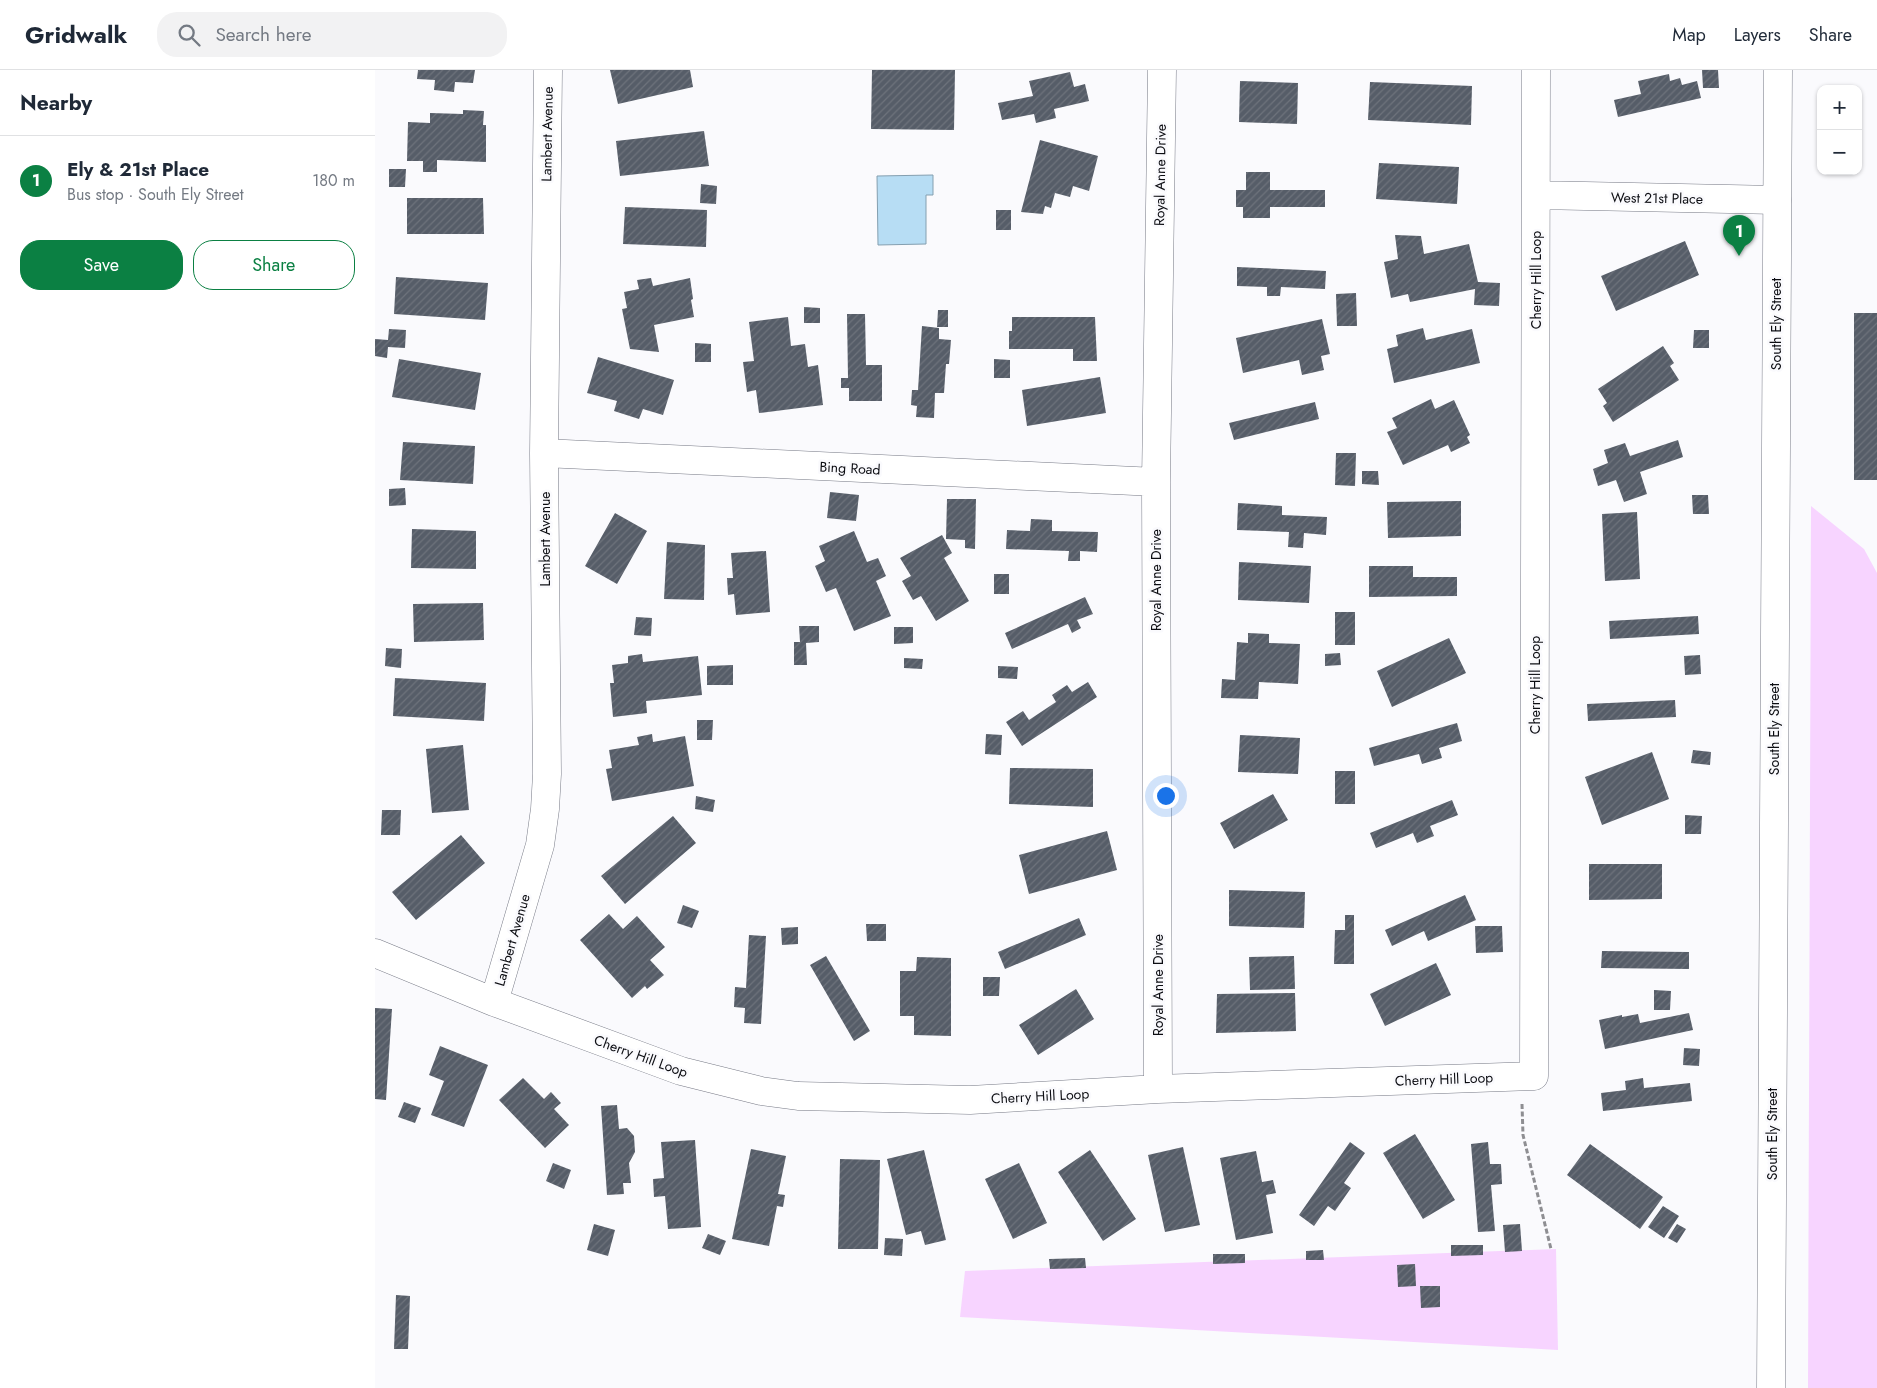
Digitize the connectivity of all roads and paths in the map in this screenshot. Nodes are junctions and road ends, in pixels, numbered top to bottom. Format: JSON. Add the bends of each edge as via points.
{"nodes":[{"id":1,"x":548,"y":70,"type":"edge"},
{"id":2,"x":1162,"y":70,"type":"edge"},
{"id":3,"x":1536,"y":70,"type":"edge"},
{"id":4,"x":1778,"y":70,"type":"edge"},
{"id":5,"x":1537,"y":195,"type":"junction"},
{"id":6,"x":1777,"y":200,"type":"junction"},
{"id":7,"x":544,"y":453,"type":"junction"},
{"id":8,"x":1155,"y":482,"type":"junction"},
{"id":9,"x":375,"y":953,"type":"edge"},
{"id":10,"x":494,"y":1002,"type":"junction"},
{"id":11,"x":1521,"y":1076,"type":"junction"},
{"id":12,"x":1158,"y":1089,"type":"junction"},
{"id":13,"x":1551,"y":1249,"type":"dead end"},
{"id":14,"x":1771,"y":1388,"type":"edge"}],
"edges":[{"from":1,"to":7,"type":"street","name":"Lambert Avenue"},
{"from":2,"to":8,"type":"street","name":"Royal Anne Drive"},
{"from":3,"to":5,"type":"street","name":"Cherry Hill Loop"},
{"from":4,"to":6,"type":"street","name":"South Ely Street"},
{"from":5,"to":6,"type":"street","name":"West 21st Place"},
{"from":5,"to":11,"type":"street","name":"Cherry Hill Loop","via":[[1533,1076]]},
{"from":6,"to":14,"type":"street","name":"South Ely Street"},
{"from":7,"to":8,"type":"street","name":"Bing Road"},
{"from":7,"to":10,"type":"street","name":"Lambert Avenue","via":[[545,810],[540,845]]},
{"from":8,"to":12,"type":"street","name":"Royal Anne Drive"},
{"from":9,"to":10,"type":"street","name":"Cherry Hill Loop"},
{"from":10,"to":12,"type":"street","name":"Cherry Hill Loop","via":[[681,1071],[761,1091],[799,1096],[970,1100]]},
{"from":11,"to":12,"type":"street","name":"Cherry Hill Loop"},
{"from":11,"to":13,"type":"path","via":[[1523,1135]]}]}
